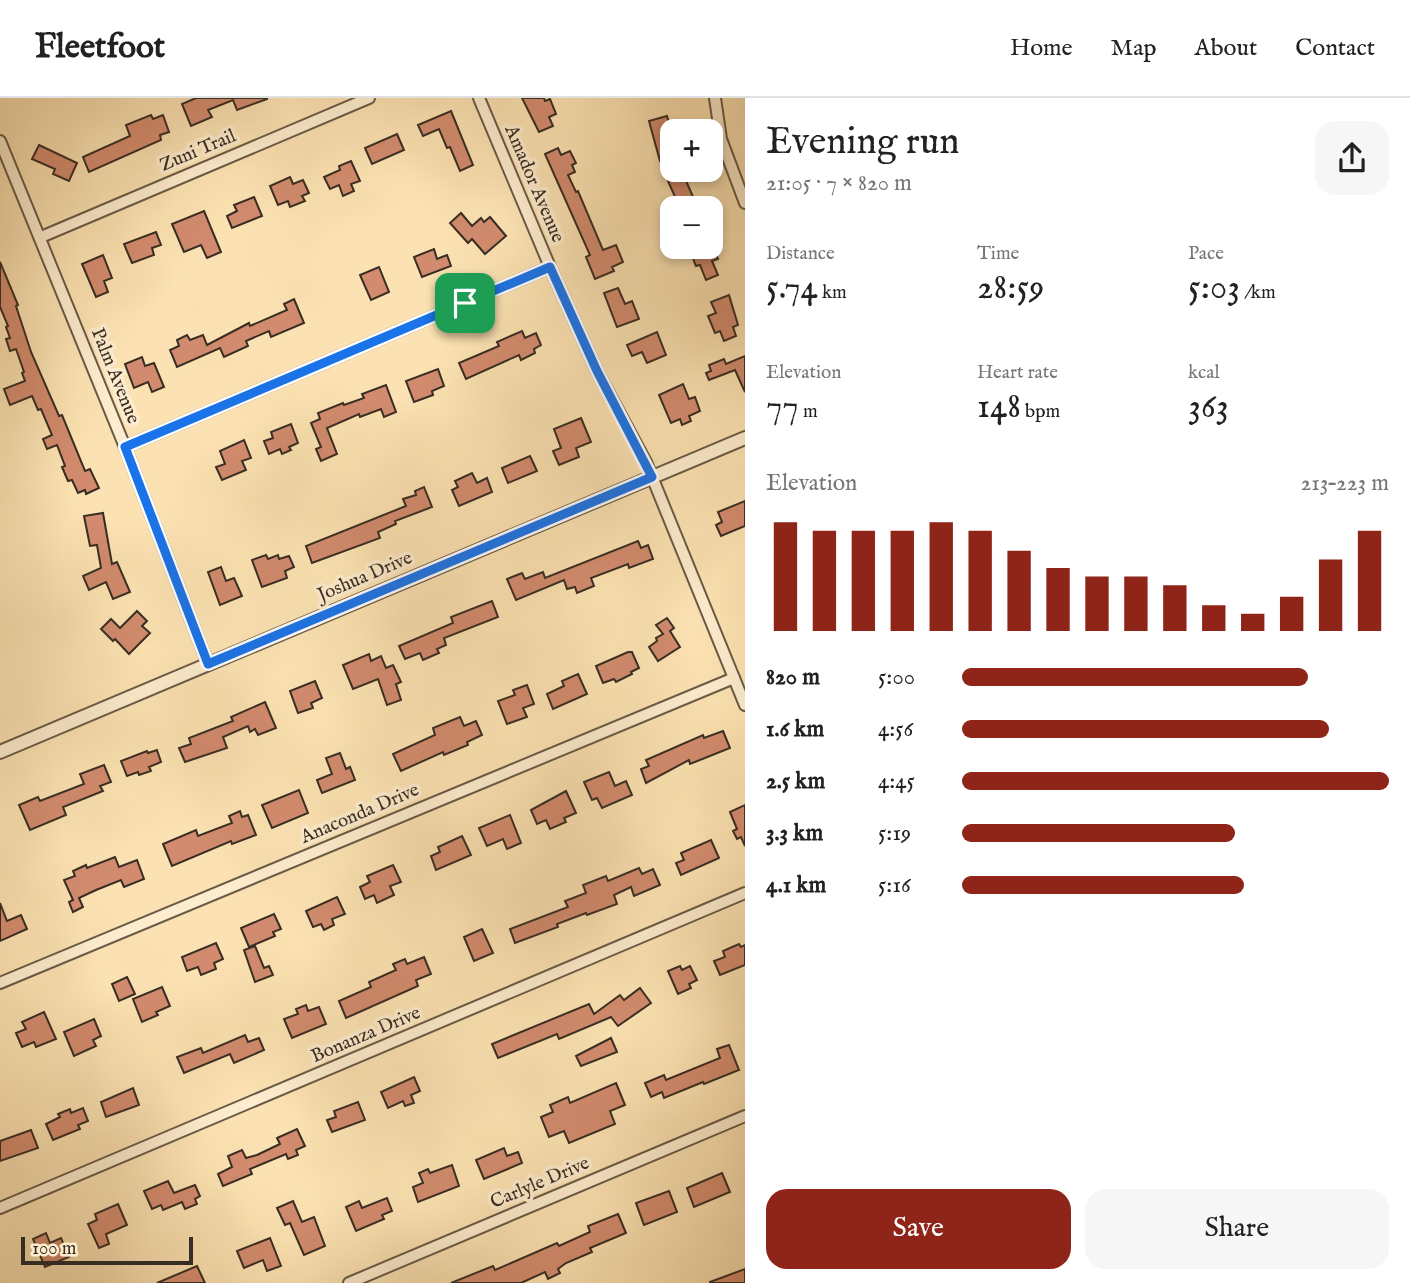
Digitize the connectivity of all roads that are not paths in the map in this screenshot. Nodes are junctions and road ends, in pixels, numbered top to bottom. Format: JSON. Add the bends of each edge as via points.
{"nodes":[{"id":1,"x":369,"y":98,"type":"edge"},
{"id":2,"x":479,"y":98,"type":"edge"},
{"id":3,"x":715,"y":98,"type":"edge"},
{"id":4,"x":0,"y":141,"type":"edge"},
{"id":5,"x":745,"y":200,"type":"edge"},
{"id":6,"x":41,"y":237,"type":"junction"},
{"id":7,"x":550,"y":267,"type":"junction"},
{"id":8,"x":745,"y":438,"type":"edge"},
{"id":9,"x":125,"y":447,"type":"junction"},
{"id":10,"x":652,"y":477,"type":"junction"},
{"id":11,"x":208,"y":664,"type":"junction"},
{"id":12,"x":734,"y":678,"type":"junction"},
{"id":13,"x":745,"y":705,"type":"edge"},
{"id":14,"x":0,"y":752,"type":"edge"},
{"id":15,"x":745,"y":893,"type":"edge"},
{"id":16,"x":0,"y":983,"type":"edge"},
{"id":17,"x":745,"y":1116,"type":"edge"},
{"id":18,"x":0,"y":1208,"type":"edge"},
{"id":19,"x":349,"y":1283,"type":"edge"}],
"edges":[{"from":1,"to":6,"type":"street","name":"Zuni Trail"},
{"from":2,"to":7,"type":"street","name":"Amador Avenue"},
{"from":3,"to":5,"type":"street","via":[[721,139]]},
{"from":4,"to":6,"type":"street","name":"Palm Avenue"},
{"from":6,"to":9,"type":"street","name":"Palm Avenue"},
{"from":7,"to":9,"type":"street"},
{"from":7,"to":10,"type":"street","name":"Amador Avenue"},
{"from":8,"to":10,"type":"street","name":"Joshua Drive"},
{"from":9,"to":11,"type":"street","name":"Palm Avenue"},
{"from":10,"to":11,"type":"street","name":"Joshua Drive"},
{"from":10,"to":12,"type":"street","name":"Amador Avenue"},
{"from":11,"to":14,"type":"street","name":"Joshua Drive"},
{"from":12,"to":13,"type":"street","name":"Amador Avenue"},
{"from":12,"to":16,"type":"street","name":"Anaconda Drive"},
{"from":15,"to":18,"type":"street","name":"Bonanza Drive"},
{"from":17,"to":19,"type":"street","name":"Carlyle Drive"}]}
